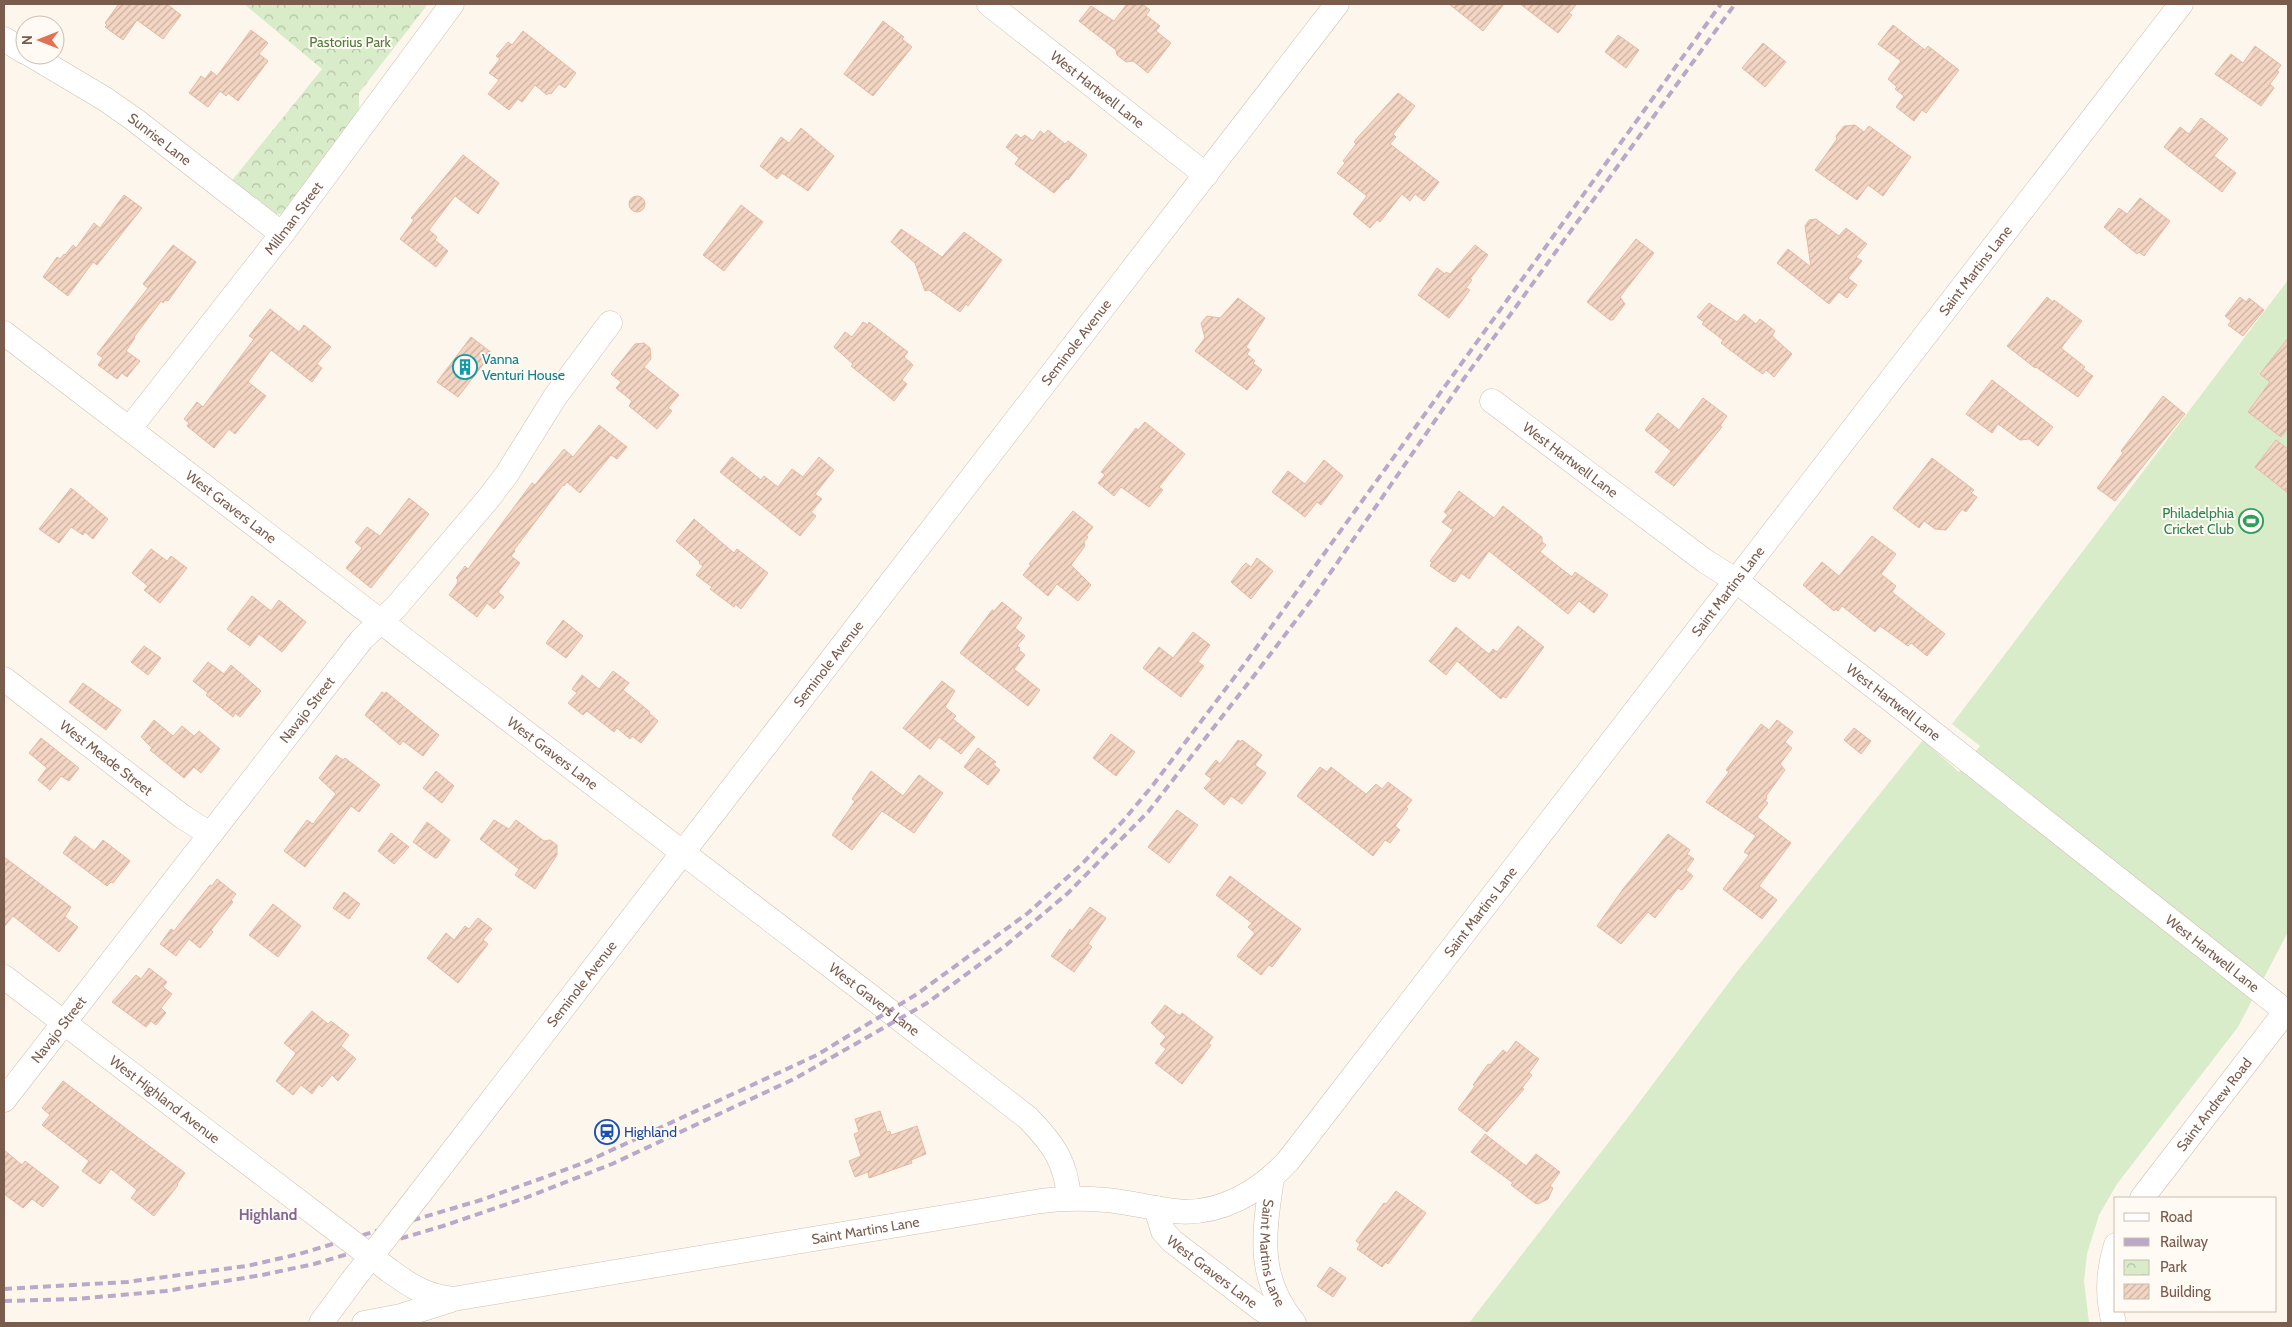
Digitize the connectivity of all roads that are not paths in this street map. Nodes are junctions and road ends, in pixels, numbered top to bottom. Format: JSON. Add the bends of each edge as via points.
{"nodes":[{"id":1,"x":452,"y":4,"type":"edge"},
{"id":2,"x":989,"y":4,"type":"edge"},
{"id":3,"x":1337,"y":4,"type":"edge"},
{"id":4,"x":2181,"y":4,"type":"edge"},
{"id":5,"x":4,"y":39,"type":"edge"},
{"id":6,"x":15,"y":46,"type":"edge"},
{"id":7,"x":47,"y":65,"type":"edge"},
{"id":8,"x":1206,"y":174,"type":"junction"},
{"id":9,"x":282,"y":234,"type":"junction"},
{"id":10,"x":610,"y":323,"type":"dead end"},
{"id":11,"x":4,"y":333,"type":"edge"},
{"id":12,"x":1492,"y":401,"type":"dead end"},
{"id":13,"x":130,"y":428,"type":"junction"},
{"id":14,"x":1735,"y":580,"type":"junction"},
{"id":15,"x":379,"y":621,"type":"junction"},
{"id":16,"x":4,"y":678,"type":"edge"},
{"id":17,"x":210,"y":834,"type":"junction"},
{"id":18,"x":683,"y":853,"type":"junction"},
{"id":19,"x":4,"y":977,"type":"edge"},
{"id":20,"x":2287,"y":1012,"type":"edge"},
{"id":21,"x":63,"y":1022,"type":"junction"},
{"id":22,"x":4,"y":1100,"type":"edge"},
{"id":23,"x":1272,"y":1178,"type":"junction"},
{"id":24,"x":2143,"y":1197,"type":"edge"},
{"id":25,"x":1069,"y":1198,"type":"junction"},
{"id":26,"x":1156,"y":1208,"type":"junction"},
{"id":27,"x":327,"y":1223,"type":"joint"},
{"id":28,"x":2114,"y":1252,"type":"edge"},
{"id":29,"x":371,"y":1258,"type":"junction"},
{"id":30,"x":453,"y":1299,"type":"junction"},
{"id":31,"x":322,"y":1323,"type":"edge"},
{"id":32,"x":364,"y":1323,"type":"edge"},
{"id":33,"x":1283,"y":1323,"type":"edge"},
{"id":34,"x":1294,"y":1323,"type":"edge"},
{"id":35,"x":2114,"y":1323,"type":"edge"}],
"edges":[{"from":1,"to":9,"type":"street","name":"Millman Street"},
{"from":2,"to":8,"type":"street","name":"West Hartwell Lane"},
{"from":3,"to":8,"type":"street","name":"Seminole Avenue"},
{"from":4,"to":14,"type":"street","name":"Saint Martins Lane"},
{"from":5,"to":6,"type":"street"},
{"from":7,"to":9,"type":"street","name":"Sunrise Lane","via":[[135,120]]},
{"from":8,"to":18,"type":"street","name":"Seminole Avenue"},
{"from":9,"to":13,"type":"street","name":"Millman Street"},
{"from":10,"to":15,"type":"street","name":"Navajo Street","via":[[555,397],[488,499],[396,607]]},
{"from":11,"to":13,"type":"street","name":"West Gravers Lane"},
{"from":12,"to":14,"type":"street","name":"West Hartwell Lane","via":[[1713,567]]},
{"from":13,"to":15,"type":"street","name":"West Gravers Lane"},
{"from":14,"to":20,"type":"street","name":"West Hartwell Lane"},
{"from":14,"to":23,"type":"street","name":"Saint Martins Lane"},
{"from":15,"to":17,"type":"street","name":"Navajo Street"},
{"from":15,"to":18,"type":"street","name":"West Gravers Lane"},
{"from":16,"to":17,"type":"street","name":"West Meade Street","via":[[183,817]]},
{"from":17,"to":21,"type":"street","name":"Navajo Street"},
{"from":18,"to":25,"type":"street","name":"West Gravers Lane","via":[[1028,1118],[1058,1154]]},
{"from":18,"to":29,"type":"street","name":"Seminole Avenue","bridge":true},
{"from":19,"to":21,"type":"street","name":"West Highland Avenue"},
{"from":20,"to":24,"type":"street","name":"Saint Andrew Road"},
{"from":21,"to":22,"type":"street","name":"Navajo Street"},
{"from":21,"to":27,"type":"street","name":"West Highland Avenue"},
{"from":23,"to":26,"type":"street","name":"Saint Martins Lane","via":[[1242,1198],[1209,1209],[1188,1212]]},
{"from":23,"to":34,"type":"street","name":"Saint Martins Lane","via":[[1265,1239],[1267,1268],[1276,1296]]},
{"from":25,"to":26,"type":"street","name":"Saint Martins Lane"},
{"from":25,"to":30,"type":"street","name":"Saint Martins Lane"},
{"from":26,"to":33,"type":"street","name":"West Gravers Lane","via":[[1163,1231],[1172,1241]]},
{"from":27,"to":29,"type":"street","name":"Saint Martins Lane","bridge":true},
{"from":28,"to":35,"type":"street","via":[[2109,1286]]},
{"from":29,"to":30,"type":"street","name":"Saint Martins Lane","bridge":true,"via":[[418,1290],[433,1297]]},
{"from":29,"to":31,"type":"street","name":"Seminole Avenue","bridge":true},
{"from":30,"to":32,"type":"street","name":"Saint Martins Lane","via":[[401,1316]]}]}
